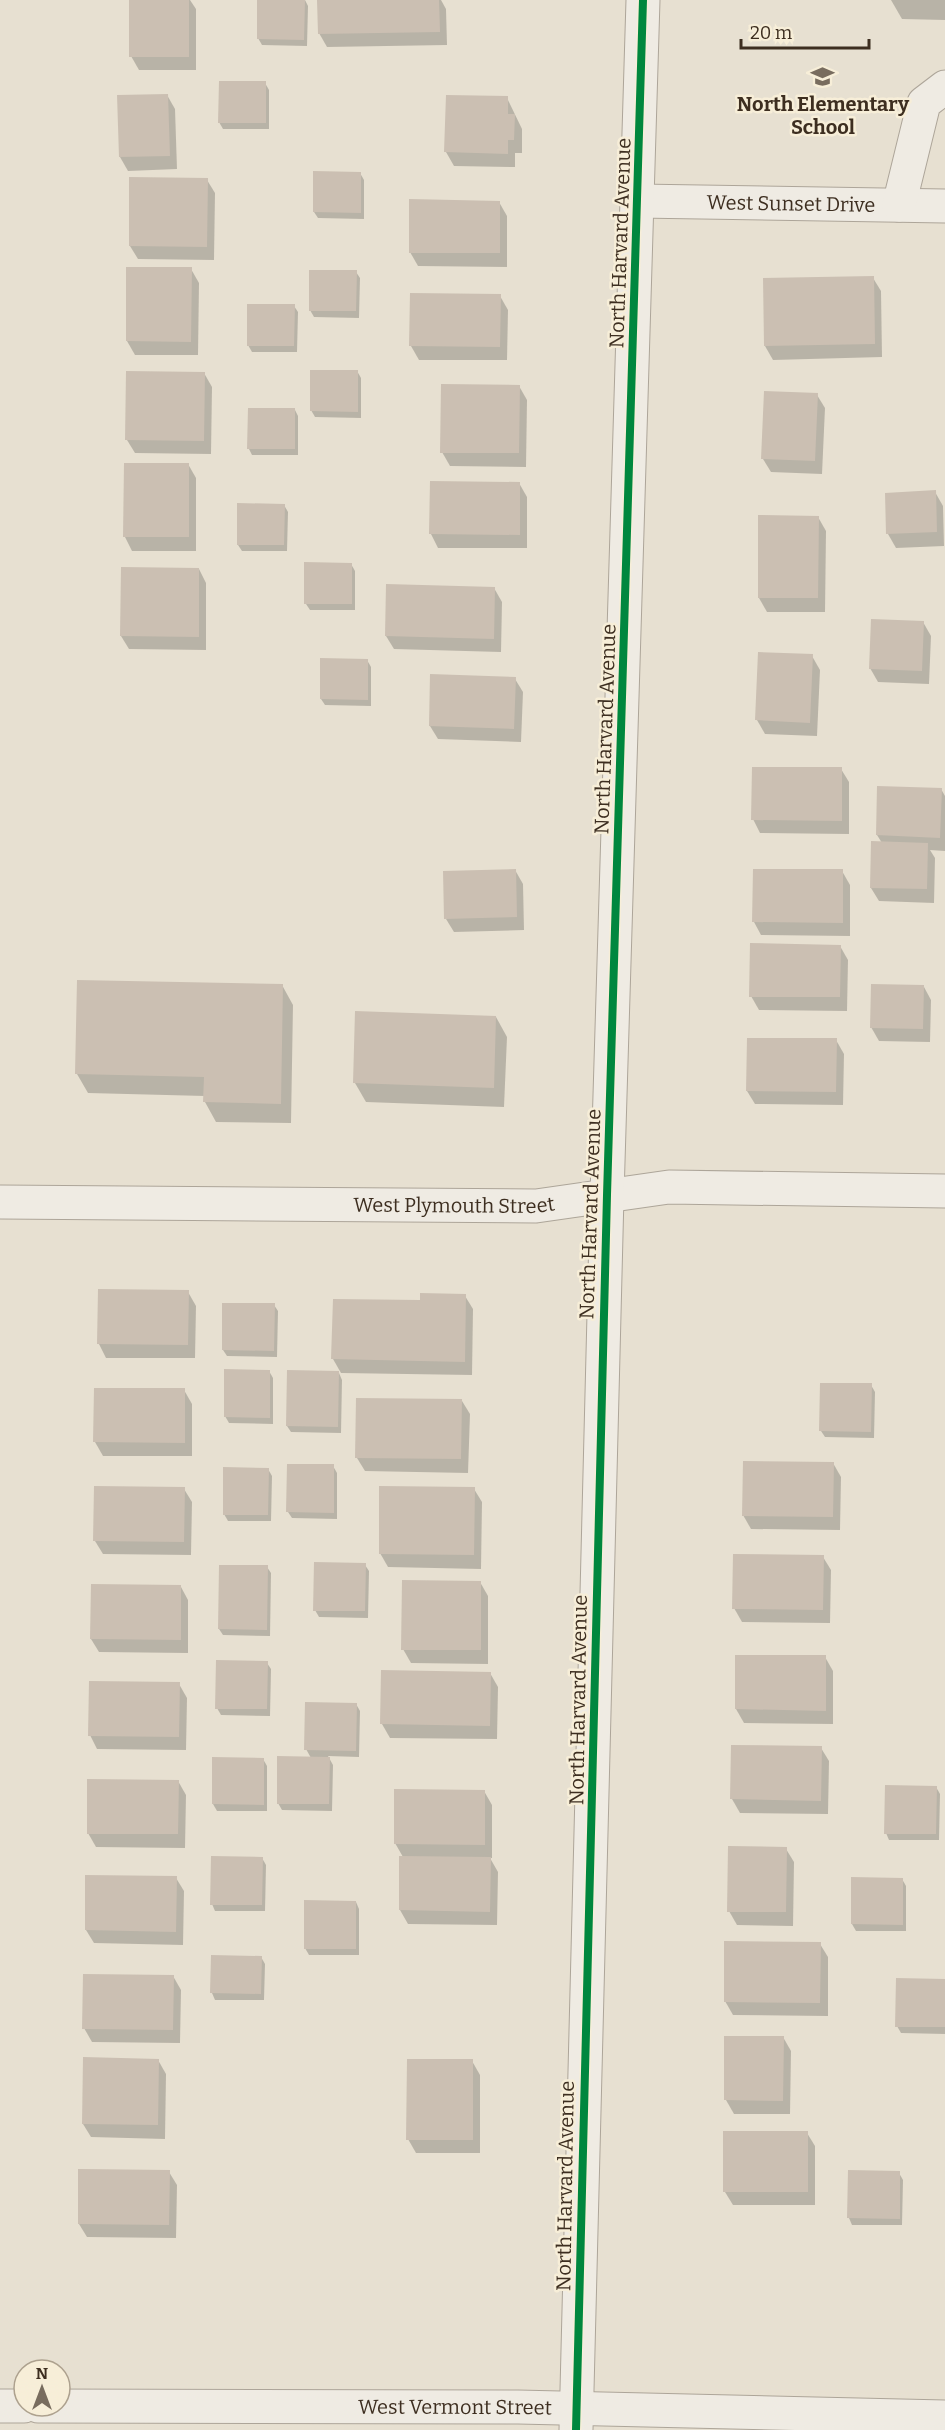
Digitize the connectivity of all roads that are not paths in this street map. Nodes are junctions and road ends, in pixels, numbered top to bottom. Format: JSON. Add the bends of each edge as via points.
{"nodes":[{"id":1,"x":643,"y":0,"type":"edge"},
{"id":2,"x":945,"y":87,"type":"edge"},
{"id":3,"x":638,"y":201,"type":"junction"},
{"id":4,"x":899,"y":205,"type":"junction"},
{"id":5,"x":945,"y":206,"type":"edge"},
{"id":6,"x":945,"y":1191,"type":"edge"},
{"id":7,"x":607,"y":1195,"type":"junction"},
{"id":8,"x":0,"y":1202,"type":"edge"},
{"id":9,"x":72,"y":2407,"type":"edge"},
{"id":10,"x":945,"y":2417,"type":"edge"},
{"id":11,"x":576,"y":2419,"type":"edge"}],
"edges":[{"from":1,"to":3,"type":"street","name":"North Harvard Avenue"},
{"from":2,"to":4,"type":"street","via":[[924,103]]},
{"from":3,"to":4,"type":"street","name":"West Sunset Drive"},
{"from":3,"to":7,"type":"street","name":"North Harvard Avenue"},
{"from":4,"to":5,"type":"street","name":"West Sunset Drive"},
{"from":6,"to":7,"type":"street","name":"West Plymouth Street","via":[[669,1187]]},
{"from":7,"to":8,"type":"street","name":"West Plymouth Street","via":[[536,1206]]},
{"from":7,"to":11,"type":"street","name":"North Harvard Avenue"},
{"from":9,"to":11,"type":"street","name":"West Vermont Street"},
{"from":10,"to":11,"type":"street","name":"West Vermont Street"}]}
